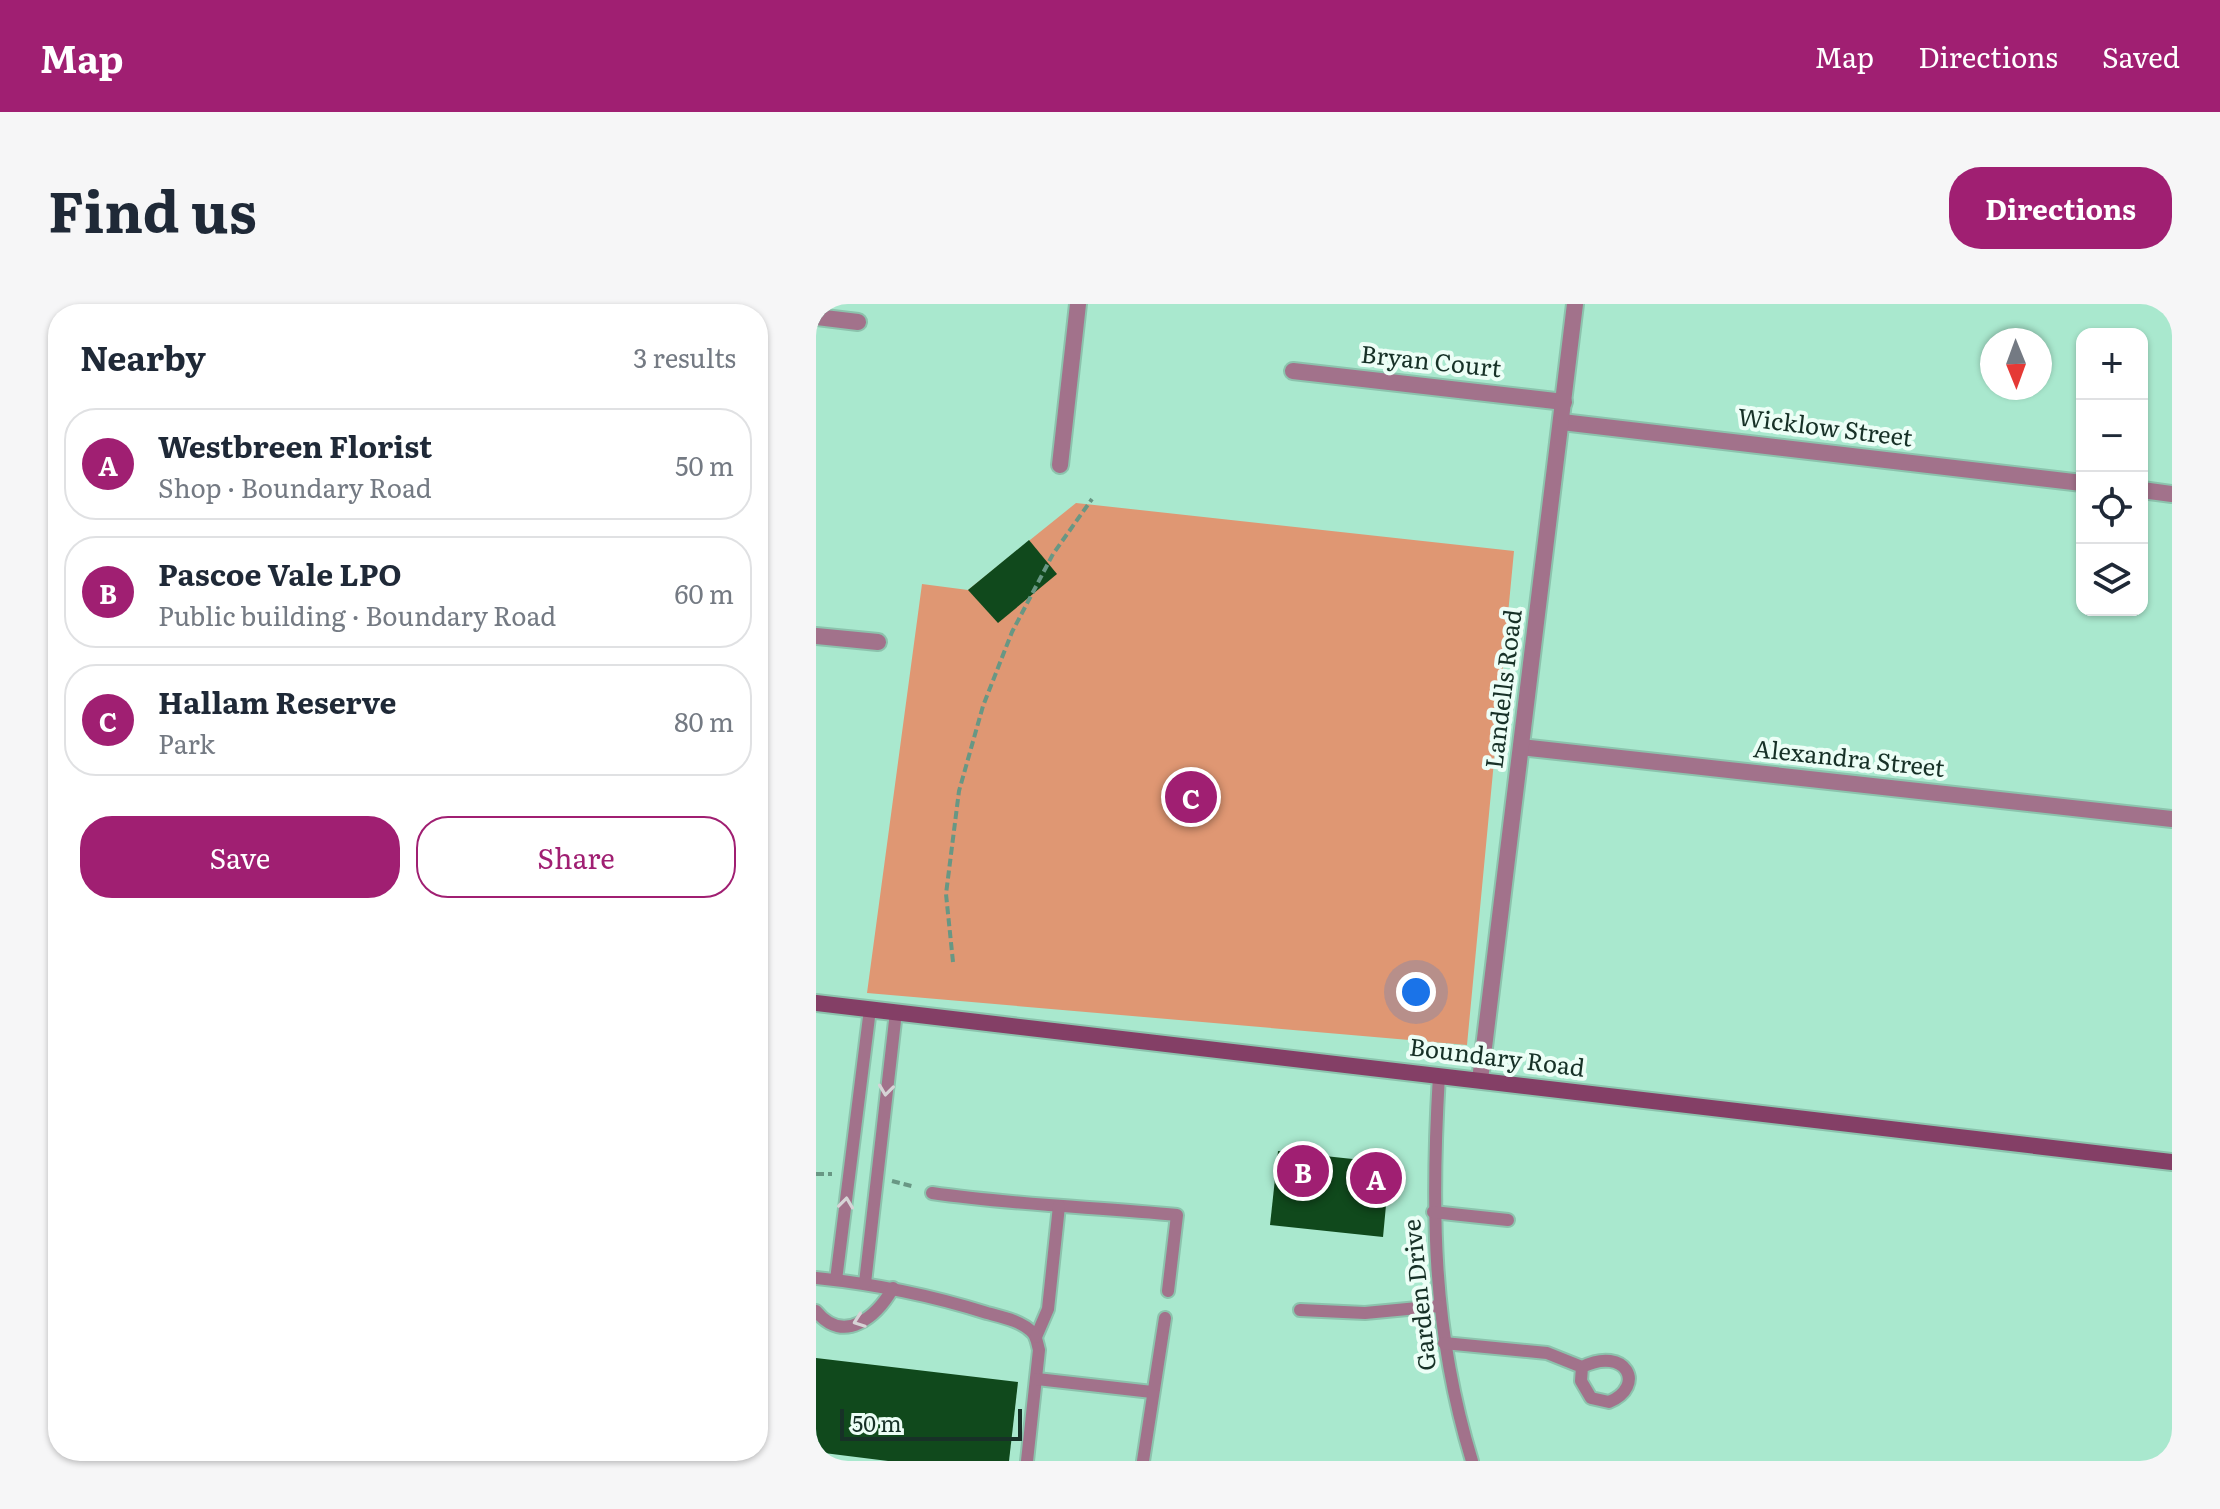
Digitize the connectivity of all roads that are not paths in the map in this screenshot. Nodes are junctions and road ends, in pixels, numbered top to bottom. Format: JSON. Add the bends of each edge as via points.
{"nodes":[{"id":1,"x":1078,"y":304,"type":"edge"},
{"id":2,"x":1575,"y":304,"type":"edge"},
{"id":3,"x":816,"y":317,"type":"edge"},
{"id":4,"x":858,"y":322,"type":"dead end"},
{"id":5,"x":1293,"y":371,"type":"dead end"},
{"id":6,"x":1564,"y":402,"type":"junction"},
{"id":7,"x":1562,"y":422,"type":"junction"},
{"id":8,"x":1060,"y":465,"type":"dead end"},
{"id":9,"x":2076,"y":482,"type":"edge"},
{"id":10,"x":2148,"y":491,"type":"edge"},
{"id":11,"x":2172,"y":494,"type":"edge"},
{"id":12,"x":816,"y":636,"type":"edge"},
{"id":13,"x":878,"y":642,"type":"dead end"},
{"id":14,"x":1521,"y":747,"type":"junction"},
{"id":15,"x":2172,"y":819,"type":"edge"},
{"id":16,"x":816,"y":1003,"type":"edge"},
{"id":17,"x":870,"y":1009,"type":"junction"},
{"id":18,"x":896,"y":1012,"type":"junction"},
{"id":19,"x":1439,"y":1075,"type":"junction"},
{"id":20,"x":1480,"y":1080,"type":"junction"},
{"id":21,"x":2172,"y":1162,"type":"edge"},
{"id":22,"x":932,"y":1193,"type":"dead end"},
{"id":23,"x":1059,"y":1206,"type":"junction"},
{"id":24,"x":1433,"y":1212,"type":"junction"},
{"id":25,"x":1508,"y":1220,"type":"dead end"},
{"id":26,"x":816,"y":1278,"type":"edge"},
{"id":27,"x":836,"y":1280,"type":"junction"},
{"id":28,"x":858,"y":1282,"type":"junction"},
{"id":29,"x":893,"y":1288,"type":"junction"},
{"id":30,"x":1168,"y":1291,"type":"dead end"},
{"id":31,"x":1439,"y":1306,"type":"junction"},
{"id":32,"x":1300,"y":1310,"type":"dead end"},
{"id":33,"x":816,"y":1311,"type":"edge"},
{"id":34,"x":1165,"y":1318,"type":"dead end"},
{"id":35,"x":1036,"y":1337,"type":"junction"},
{"id":36,"x":1444,"y":1343,"type":"junction"},
{"id":37,"x":1582,"y":1367,"type":"dead end"},
{"id":38,"x":1037,"y":1379,"type":"junction"},
{"id":39,"x":1152,"y":1392,"type":"junction"},
{"id":40,"x":1027,"y":1461,"type":"edge"},
{"id":41,"x":1143,"y":1461,"type":"edge"},
{"id":42,"x":1472,"y":1461,"type":"edge"}],
"edges":[{"from":1,"to":8,"type":"street"},
{"from":2,"to":6,"type":"street","name":"Landells Road"},
{"from":3,"to":4,"type":"street"},
{"from":5,"to":6,"type":"street","name":"Bryan Court"},
{"from":6,"to":7,"type":"street","name":"Landells Road"},
{"from":7,"to":9,"type":"street","name":"Wicklow Street"},
{"from":7,"to":14,"type":"street","name":"Landells Road"},
{"from":10,"to":11,"type":"street"},
{"from":12,"to":13,"type":"street"},
{"from":14,"to":15,"type":"street","name":"Alexandra Street"},
{"from":14,"to":20,"type":"street","name":"Landells Road"},
{"from":16,"to":17,"type":"main road","name":"Boundary Road"},
{"from":17,"to":18,"type":"main road","name":"Boundary Road"},
{"from":27,"to":17,"type":"lane","one_way":true},
{"from":18,"to":19,"type":"main road","name":"Boundary Road"},
{"from":18,"to":28,"type":"lane","one_way":true},
{"from":19,"to":20,"type":"main road","name":"Boundary Road"},
{"from":19,"to":24,"type":"lane","name":"Garden Drive"},
{"from":20,"to":21,"type":"main road","name":"Boundary Road"},
{"from":22,"to":23,"type":"lane"},
{"from":23,"to":30,"type":"lane","via":[[1177,1215]]},
{"from":23,"to":35,"type":"lane","via":[[1048,1309]]},
{"from":24,"to":25,"type":"lane"},
{"from":24,"to":31,"type":"lane","name":"Garden Drive"},
{"from":26,"to":27,"type":"lane"},
{"from":27,"to":28,"type":"lane"},
{"from":28,"to":29,"type":"lane"},
{"from":29,"to":33,"type":"lane","one_way":true,"via":[[862,1323],[832,1323]]},
{"from":29,"to":35,"type":"lane","via":[[1017,1323]]},
{"from":31,"to":32,"type":"lane","via":[[1365,1313]]},
{"from":31,"to":36,"type":"lane","name":"Garden Drive"},
{"from":34,"to":39,"type":"lane"},
{"from":35,"to":38,"type":"lane"},
{"from":36,"to":37,"type":"lane","via":[[1547,1353]]},
{"from":36,"to":42,"type":"lane","name":"Garden Drive"},
{"from":38,"to":39,"type":"lane"},
{"from":38,"to":40,"type":"lane"},
{"from":39,"to":41,"type":"lane"}]}
